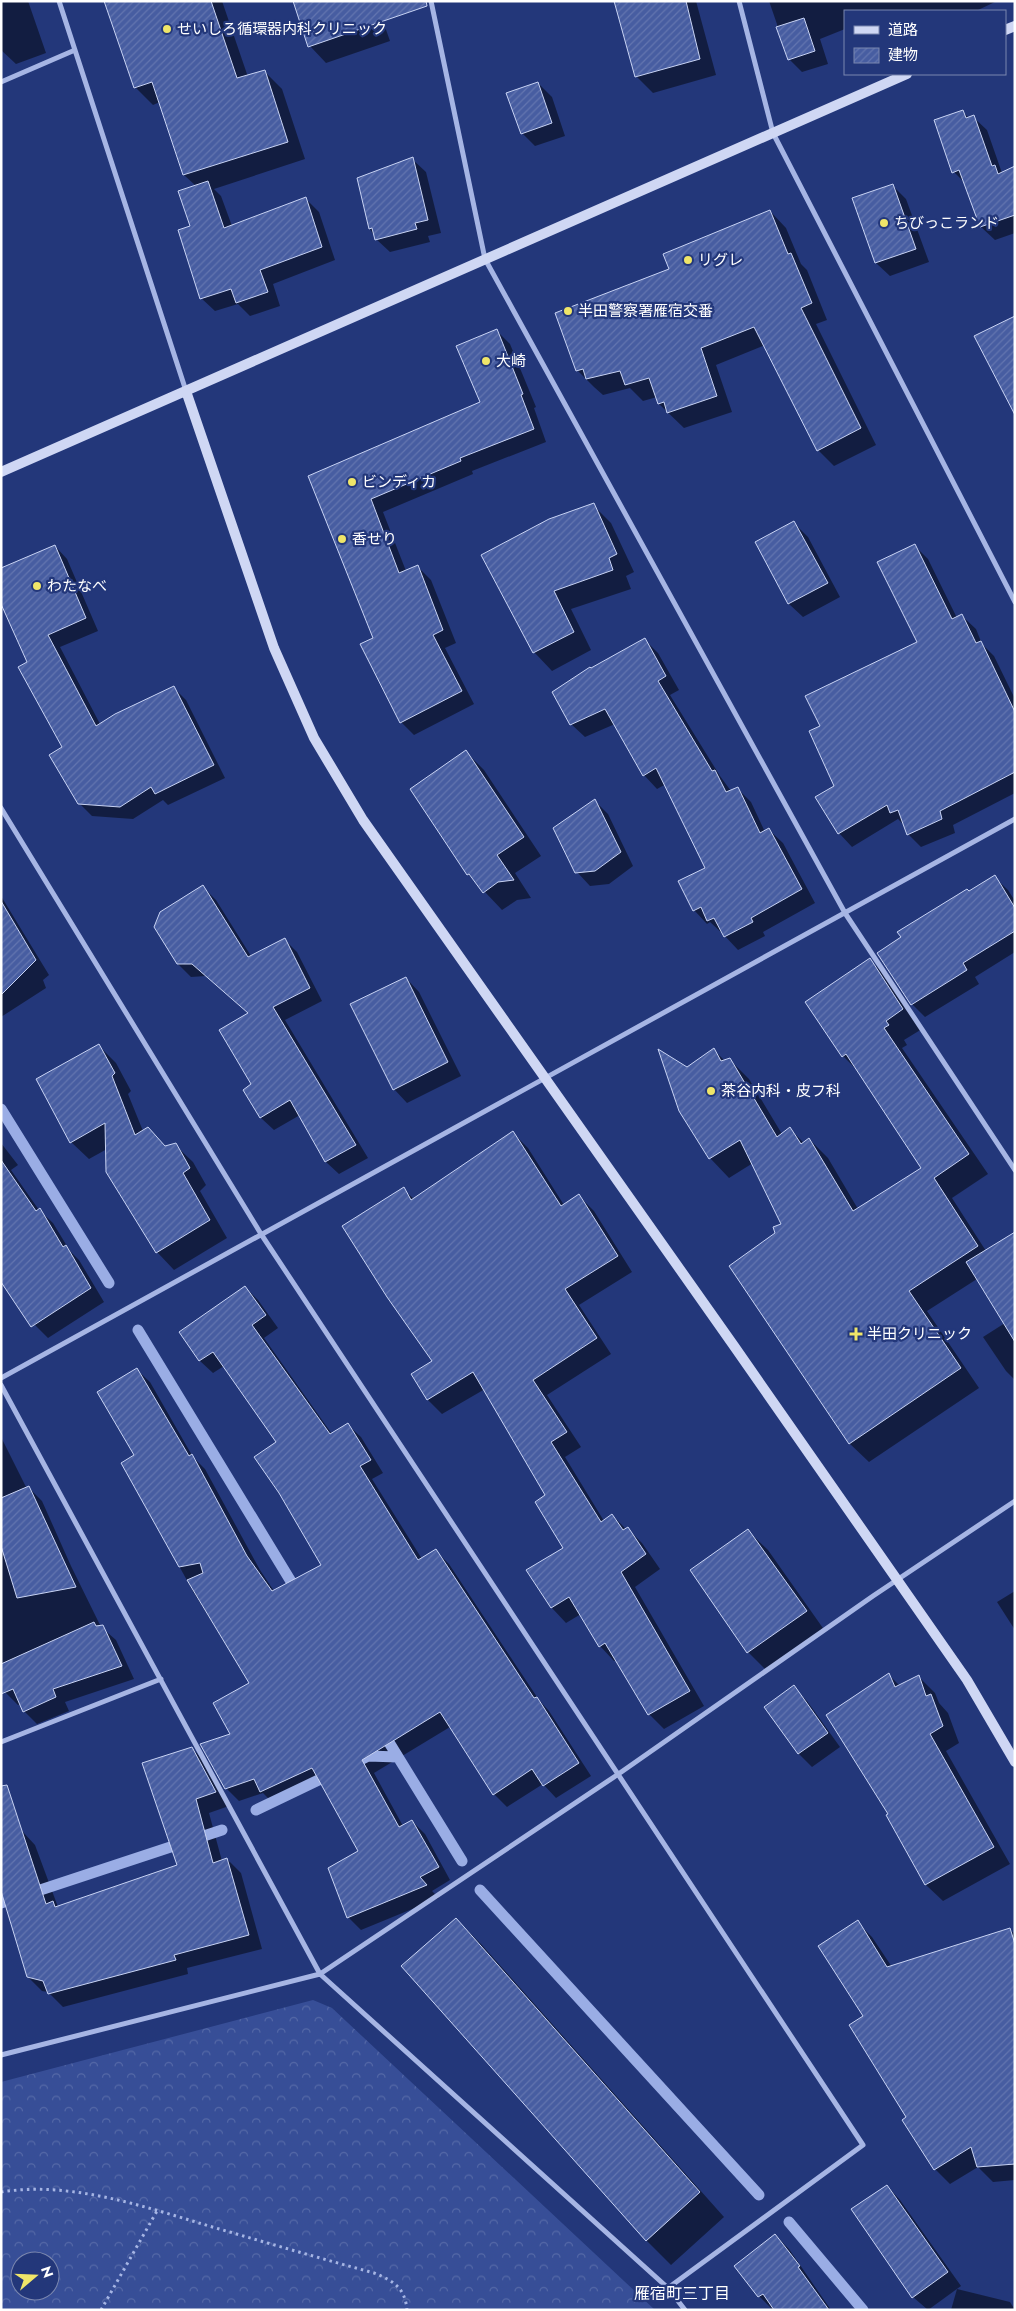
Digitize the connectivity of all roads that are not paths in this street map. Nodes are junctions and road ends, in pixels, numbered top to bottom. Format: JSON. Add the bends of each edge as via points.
{"nodes":[{"id":1,"x":60,"y":1,"type":"edge"},
{"id":2,"x":431,"y":1,"type":"edge"},
{"id":3,"x":739,"y":1,"type":"edge"},
{"id":4,"x":75,"y":50,"type":"junction"},
{"id":5,"x":905,"y":75,"type":"edge"},
{"id":6,"x":1,"y":82,"type":"edge"},
{"id":7,"x":772,"y":133,"type":"junction"},
{"id":8,"x":485,"y":259,"type":"junction"},
{"id":9,"x":186,"y":391,"type":"junction"},
{"id":10,"x":1,"y":472,"type":"edge"},
{"id":11,"x":1015,"y":602,"type":"edge"},
{"id":12,"x":1,"y":808,"type":"edge"},
{"id":13,"x":1015,"y":820,"type":"edge"},
{"id":14,"x":845,"y":913,"type":"junction"},
{"id":15,"x":546,"y":1079,"type":"junction"},
{"id":16,"x":1015,"y":1170,"type":"edge"},
{"id":17,"x":261,"y":1234,"type":"junction"},
{"id":18,"x":1,"y":1378,"type":"edge"},
{"id":19,"x":1,"y":1385,"type":"edge"},
{"id":20,"x":1015,"y":1501,"type":"edge"},
{"id":21,"x":897,"y":1580,"type":"junction"},
{"id":22,"x":161,"y":1679,"type":"junction"},
{"id":23,"x":1,"y":1742,"type":"edge"},
{"id":24,"x":1015,"y":1762,"type":"edge"},
{"id":25,"x":617,"y":1775,"type":"junction"},
{"id":26,"x":320,"y":1974,"type":"junction"},
{"id":27,"x":1,"y":2055,"type":"edge"},
{"id":28,"x":668,"y":2288,"type":"junction"},
{"id":29,"x":685,"y":2310,"type":"edge"}],
"edges":[{"from":1,"to":4,"type":"street"},
{"from":2,"to":8,"type":"street"},
{"from":3,"to":7,"type":"street"},
{"from":4,"to":6,"type":"street"},
{"from":4,"to":9,"type":"street"},
{"from":5,"to":7,"type":"street"},
{"from":7,"to":8,"type":"street"},
{"from":7,"to":11,"type":"street"},
{"from":8,"to":9,"type":"street"},
{"from":8,"to":14,"type":"street"},
{"from":9,"to":10,"type":"street"},
{"from":9,"to":15,"type":"street","via":[[274,648],[314,738],[363,820]]},
{"from":12,"to":17,"type":"street"},
{"from":13,"to":14,"type":"street"},
{"from":14,"to":15,"type":"street"},
{"from":14,"to":16,"type":"street"},
{"from":15,"to":17,"type":"street"},
{"from":15,"to":21,"type":"street"},
{"from":17,"to":18,"type":"street"},
{"from":17,"to":25,"type":"street"},
{"from":19,"to":22,"type":"street"},
{"from":20,"to":21,"type":"street"},
{"from":21,"to":24,"type":"street","via":[[967,1680]]},
{"from":21,"to":25,"type":"street"},
{"from":22,"to":23,"type":"street"},
{"from":22,"to":26,"type":"street"},
{"from":25,"to":26,"type":"street"},
{"from":25,"to":28,"type":"street","via":[[863,2145]]},
{"from":26,"to":27,"type":"street"},
{"from":26,"to":28,"type":"street"},
{"from":28,"to":29,"type":"street"}]}
